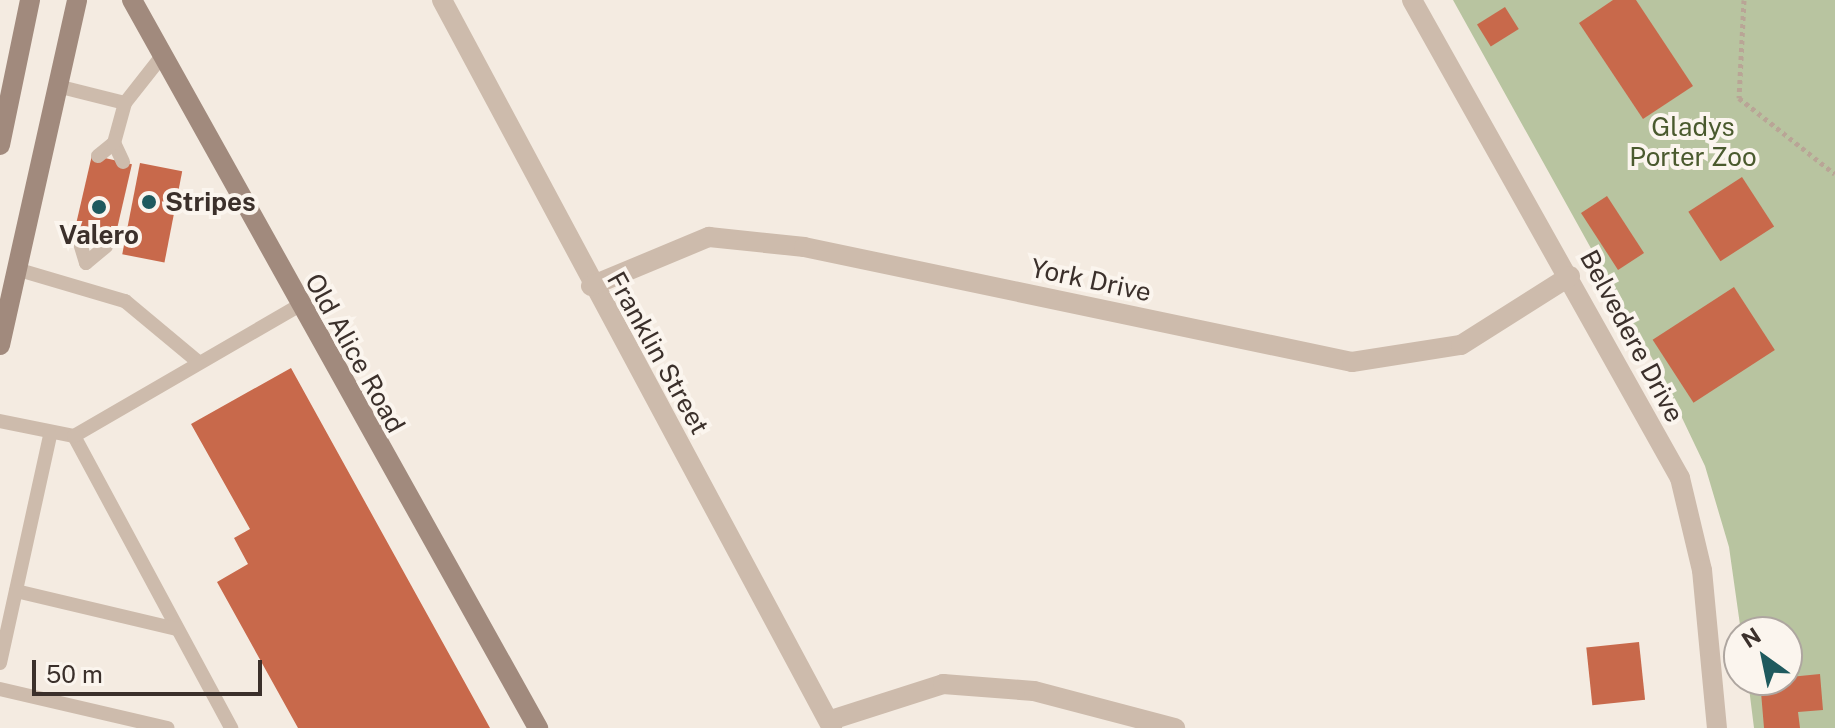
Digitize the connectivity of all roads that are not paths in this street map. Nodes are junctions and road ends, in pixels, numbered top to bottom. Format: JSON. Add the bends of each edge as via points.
{"nodes":[{"id":1,"x":30,"y":0,"type":"edge"},
{"id":2,"x":77,"y":0,"type":"edge"},
{"id":3,"x":132,"y":0,"type":"edge"},
{"id":4,"x":442,"y":0,"type":"edge"},
{"id":5,"x":1412,"y":0,"type":"edge"},
{"id":6,"x":162,"y":56,"type":"junction"},
{"id":7,"x":57,"y":86,"type":"junction"},
{"id":8,"x":125,"y":103,"type":"junction"},
{"id":9,"x":114,"y":143,"type":"junction"},
{"id":10,"x":0,"y":145,"type":"edge"},
{"id":11,"x":98,"y":156,"type":"dead end"},
{"id":12,"x":123,"y":162,"type":"dead end"},
{"id":13,"x":79,"y":240,"type":"dead end"},
{"id":14,"x":106,"y":246,"type":"dead end"},
{"id":15,"x":86,"y":263,"type":"junction"},
{"id":16,"x":16,"y":269,"type":"junction"},
{"id":17,"x":1570,"y":276,"type":"junction"},
{"id":18,"x":591,"y":286,"type":"junction"},
{"id":19,"x":80,"y":288,"type":"junction"},
{"id":20,"x":300,"y":305,"type":"junction"},
{"id":21,"x":0,"y":345,"type":"edge"},
{"id":22,"x":197,"y":361,"type":"junction"},
{"id":23,"x":0,"y":421,"type":"edge"},
{"id":24,"x":50,"y":435,"type":"junction"},
{"id":25,"x":74,"y":436,"type":"junction"},
{"id":26,"x":16,"y":591,"type":"junction"},
{"id":27,"x":177,"y":629,"type":"junction"},
{"id":28,"x":0,"y":663,"type":"edge"},
{"id":29,"x":0,"y":689,"type":"edge"},
{"id":30,"x":831,"y":724,"type":"edge"},
{"id":31,"x":168,"y":728,"type":"edge"},
{"id":32,"x":231,"y":728,"type":"edge"},
{"id":33,"x":538,"y":728,"type":"edge"},
{"id":34,"x":1175,"y":728,"type":"edge"},
{"id":35,"x":1717,"y":728,"type":"edge"}],
"edges":[{"from":1,"to":10,"type":"main road"},
{"from":2,"to":7,"type":"main road"},
{"from":3,"to":6,"type":"main road","name":"Old Alice Road"},
{"from":4,"to":18,"type":"street","name":"Franklin Street"},
{"from":5,"to":17,"type":"street","name":"Belvedere Drive"},
{"from":6,"to":8,"type":"lane"},
{"from":6,"to":20,"type":"main road","name":"Old Alice Road"},
{"from":7,"to":8,"type":"lane"},
{"from":7,"to":16,"type":"main road"},
{"from":8,"to":9,"type":"lane"},
{"from":9,"to":11,"type":"lane"},
{"from":9,"to":12,"type":"lane"},
{"from":13,"to":15,"type":"lane"},
{"from":14,"to":15,"type":"lane"},
{"from":15,"to":19,"type":"lane"},
{"from":16,"to":19,"type":"lane"},
{"from":16,"to":21,"type":"main road"},
{"from":17,"to":18,"type":"street","name":"York Drive","via":[[1461,345],[1352,362],[804,247],[709,237]]},
{"from":17,"to":35,"type":"street","name":"Belvedere Drive","via":[[1680,478],[1702,570]]},
{"from":18,"to":30,"type":"street","name":"Franklin Street"},
{"from":19,"to":22,"type":"lane","via":[[125,301]]},
{"from":20,"to":22,"type":"lane"},
{"from":20,"to":33,"type":"main road","name":"Old Alice Road"},
{"from":22,"to":25,"type":"lane"},
{"from":23,"to":24,"type":"lane"},
{"from":24,"to":25,"type":"lane"},
{"from":24,"to":26,"type":"lane"},
{"from":25,"to":27,"type":"lane"},
{"from":26,"to":27,"type":"lane"},
{"from":26,"to":28,"type":"lane"},
{"from":27,"to":32,"type":"lane"},
{"from":29,"to":31,"type":"lane"},
{"from":30,"to":34,"type":"street","via":[[943,684],[1034,691]]}]}
